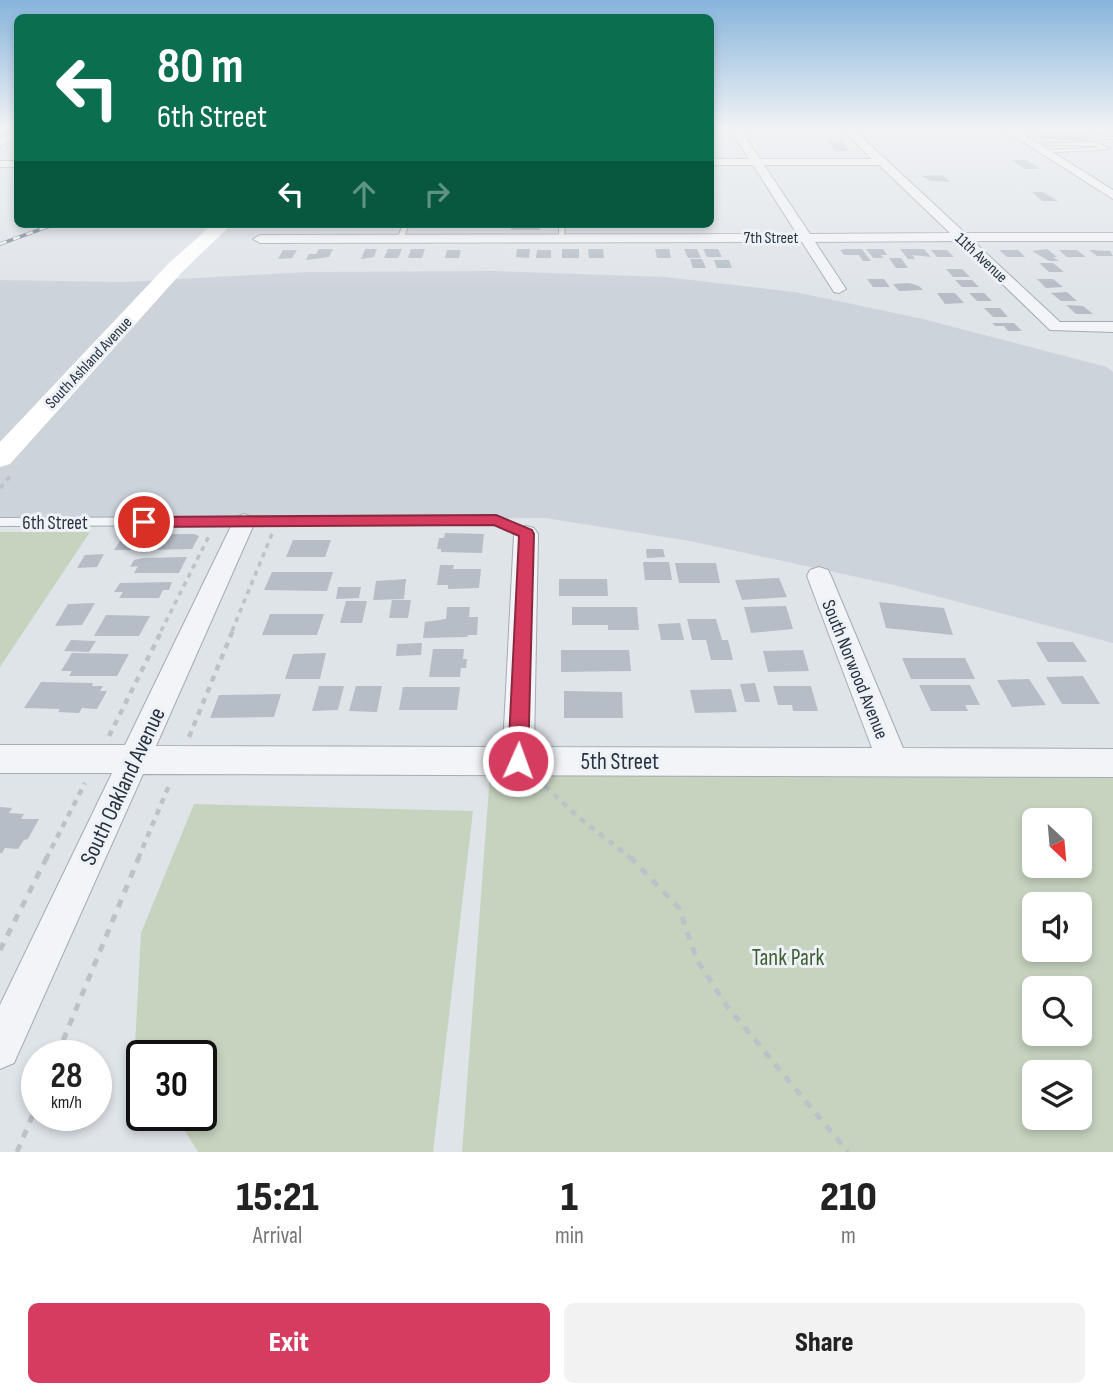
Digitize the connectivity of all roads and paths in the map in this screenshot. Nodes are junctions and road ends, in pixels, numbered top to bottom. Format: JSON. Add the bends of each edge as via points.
{"nodes":[{"id":1,"x":771,"y":183,"type":"edge"},
{"id":2,"x":904,"y":183,"type":"edge"},
{"id":3,"x":1094,"y":183,"type":"edge"},
{"id":4,"x":1113,"y":195,"type":"edge"},
{"id":5,"x":206,"y":228,"type":"edge"},
{"id":6,"x":219,"y":228,"type":"edge"},
{"id":7,"x":325,"y":228,"type":"edge"},
{"id":8,"x":403,"y":231,"type":"edge"},
{"id":9,"x":485,"y":231,"type":"edge"},
{"id":10,"x":562,"y":231,"type":"edge"},
{"id":11,"x":639,"y":231,"type":"edge"},
{"id":12,"x":320,"y":237,"type":"junction"},
{"id":13,"x":806,"y":237,"type":"junction"},
{"id":14,"x":961,"y":237,"type":"junction"},
{"id":15,"x":1113,"y":237,"type":"edge"},
{"id":16,"x":260,"y":239,"type":"dead end"},
{"id":17,"x":176,"y":267,"type":"junction"},
{"id":18,"x":839,"y":289,"type":"dead end"},
{"id":19,"x":1113,"y":327,"type":"edge"},
{"id":20,"x":0,"y":458,"type":"edge"},
{"id":21,"x":0,"y":522,"type":"edge"},
{"id":22,"x":244,"y":522,"type":"junction"},
{"id":23,"x":277,"y":522,"type":"junction"},
{"id":24,"x":526,"y":534,"type":"joint"},
{"id":25,"x":819,"y":576,"type":"dead end"},
{"id":26,"x":0,"y":759,"type":"edge"},
{"id":27,"x":134,"y":759,"type":"junction"},
{"id":28,"x":180,"y":760,"type":"junction"},
{"id":29,"x":518,"y":761,"type":"junction"},
{"id":30,"x":893,"y":762,"type":"junction"},
{"id":31,"x":1113,"y":764,"type":"edge"},
{"id":32,"x":63,"y":1040,"type":"edge"},
{"id":33,"x":0,"y":1049,"type":"edge"},
{"id":34,"x":26,"y":1131,"type":"edge"},
{"id":35,"x":17,"y":1152,"type":"edge"},
{"id":36,"x":848,"y":1152,"type":"edge"}],
"edges":[{"from":1,"to":13,"type":"street"},
{"from":2,"to":14,"type":"street","name":"11th Avenue"},
{"from":3,"to":4,"type":"street"},
{"from":5,"to":17,"type":"main road","name":"South Ashland Avenue"},
{"from":6,"to":17,"type":"main road","name":"South Ashland Avenue"},
{"from":7,"to":12,"type":"street"},
{"from":8,"to":9,"type":"street","name":"7th Street"},
{"from":8,"to":12,"type":"street","name":"7th Street"},
{"from":9,"to":10,"type":"street","name":"7th Street"},
{"from":10,"to":11,"type":"street","name":"7th Street"},
{"from":11,"to":13,"type":"street","name":"7th Street"},
{"from":12,"to":16,"type":"street","name":"7th Street"},
{"from":13,"to":14,"type":"street","name":"7th Street"},
{"from":13,"to":18,"type":"street"},
{"from":14,"to":15,"type":"street","name":"7th Street"},
{"from":14,"to":19,"type":"street","name":"11th Avenue","via":[[1056,327]]},
{"from":17,"to":20,"type":"main road","name":"South Ashland Avenue"},
{"from":21,"to":22,"type":"lane","name":"6th Street"},
{"from":22,"to":23,"type":"lane","name":"6th Street"},
{"from":22,"to":27,"type":"street","name":"South Oakland Avenue"},
{"from":23,"to":24,"type":"lane","name":"6th Street","via":[[496,520]]},
{"from":23,"to":28,"type":"path"},
{"from":24,"to":29,"type":"street"},
{"from":25,"to":30,"type":"street","name":"South Norwood Avenue"},
{"from":26,"to":27,"type":"street","name":"5th Street"},
{"from":27,"to":28,"type":"street","name":"5th Street"},
{"from":27,"to":33,"type":"street","name":"South Oakland Avenue"},
{"from":28,"to":29,"type":"street","name":"5th Street"},
{"from":28,"to":32,"type":"path"},
{"from":29,"to":30,"type":"street","name":"5th Street"},
{"from":29,"to":36,"type":"path","via":[[636,862],[679,908],[698,960],[726,1006]]},
{"from":30,"to":31,"type":"street","name":"5th Street"},
{"from":34,"to":35,"type":"path"}]}
